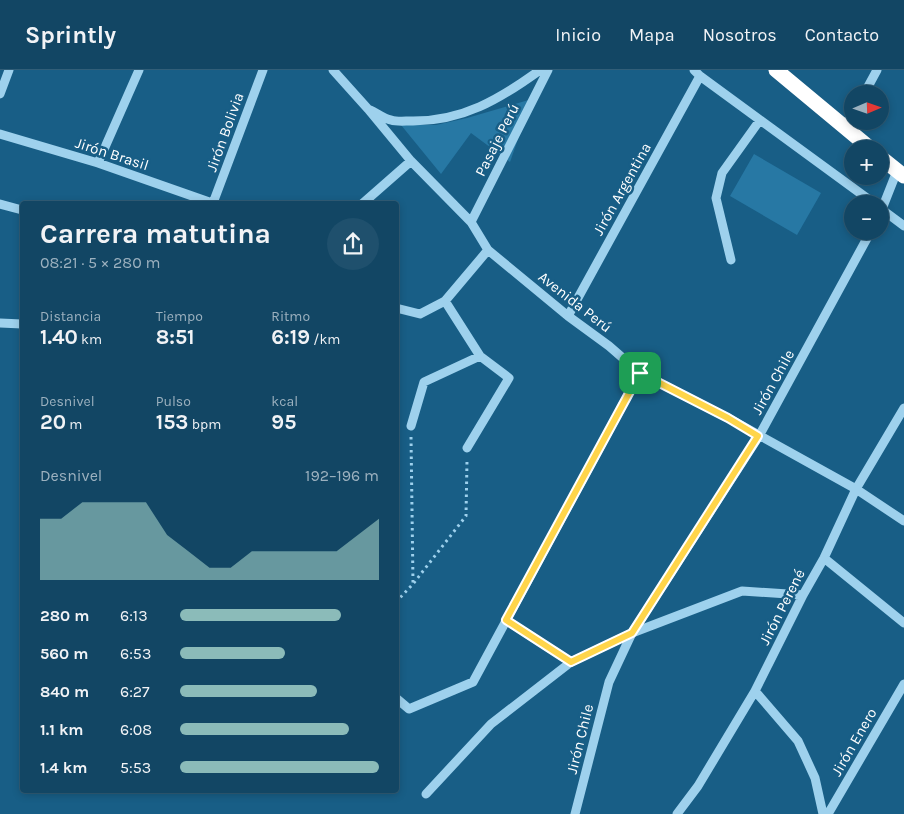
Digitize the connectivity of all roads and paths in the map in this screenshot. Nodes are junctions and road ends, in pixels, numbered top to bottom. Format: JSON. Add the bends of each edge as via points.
{"nodes":[{"id":1,"x":9,"y":70,"type":"edge"},
{"id":2,"x":139,"y":70,"type":"edge"},
{"id":3,"x":263,"y":70,"type":"edge"},
{"id":4,"x":333,"y":70,"type":"edge"},
{"id":5,"x":540,"y":70,"type":"edge"},
{"id":6,"x":548,"y":70,"type":"edge"},
{"id":7,"x":776,"y":70,"type":"edge"},
{"id":8,"x":877,"y":70,"type":"edge"},
{"id":9,"x":697,"y":73,"type":"edge"},
{"id":10,"x":869,"y":85,"type":"edge"},
{"id":11,"x":0,"y":94,"type":"edge"},
{"id":12,"x":368,"y":109,"type":"junction"},
{"id":13,"x":844,"y":118,"type":"edge"},
{"id":14,"x":760,"y":120,"type":"junction"},
{"id":15,"x":856,"y":130,"type":"edge"},
{"id":16,"x":0,"y":134,"type":"edge"},
{"id":17,"x":864,"y":140,"type":"edge"},
{"id":18,"x":411,"y":161,"type":"junction"},
{"id":19,"x":98,"y":163,"type":"junction"},
{"id":20,"x":889,"y":165,"type":"edge"},
{"id":21,"x":900,"y":174,"type":"edge"},
{"id":22,"x":863,"y":195,"type":"edge"},
{"id":23,"x":889,"y":195,"type":"edge"},
{"id":24,"x":208,"y":201,"type":"edge"},
{"id":25,"x":215,"y":201,"type":"edge"},
{"id":26,"x":365,"y":201,"type":"edge"},
{"id":27,"x":0,"y":204,"type":"edge"},
{"id":28,"x":20,"y":209,"type":"edge"},
{"id":29,"x":889,"y":216,"type":"edge"},
{"id":30,"x":471,"y":222,"type":"junction"},
{"id":31,"x":904,"y":226,"type":"edge"},
{"id":32,"x":866,"y":240,"type":"edge"},
{"id":33,"x":488,"y":250,"type":"junction"},
{"id":34,"x":731,"y":260,"type":"dead end"},
{"id":35,"x":445,"y":301,"type":"junction"},
{"id":36,"x":399,"y":309,"type":"edge"},
{"id":37,"x":568,"y":316,"type":"junction"},
{"id":38,"x":0,"y":323,"type":"edge"},
{"id":39,"x":20,"y":324,"type":"edge"},
{"id":40,"x":480,"y":356,"type":"junction"},
{"id":41,"x":640,"y":373,"type":"junction"},
{"id":42,"x":904,"y":408,"type":"edge"},
{"id":43,"x":411,"y":426,"type":"joint"},
{"id":44,"x":758,"y":436,"type":"junction"},
{"id":45,"x":467,"y":448,"type":"joint"},
{"id":46,"x":856,"y":489,"type":"junction"},
{"id":47,"x":904,"y":521,"type":"edge"},
{"id":48,"x":824,"y":558,"type":"junction"},
{"id":49,"x":413,"y":584,"type":"junction"},
{"id":50,"x":803,"y":595,"type":"junction"},
{"id":51,"x":399,"y":599,"type":"edge"},
{"id":52,"x":506,"y":620,"type":"junction"},
{"id":53,"x":904,"y":623,"type":"edge"},
{"id":54,"x":632,"y":633,"type":"junction"},
{"id":55,"x":571,"y":662,"type":"junction"},
{"id":56,"x":904,"y":684,"type":"edge"},
{"id":57,"x":755,"y":691,"type":"junction"},
{"id":58,"x":399,"y":701,"type":"edge"},
{"id":59,"x":426,"y":794,"type":"dead end"},
{"id":60,"x":575,"y":814,"type":"edge"},
{"id":61,"x":676,"y":814,"type":"edge"},
{"id":62,"x":823,"y":814,"type":"edge"},
{"id":63,"x":828,"y":814,"type":"edge"}],
"edges":[{"from":1,"to":11,"type":"street"},
{"from":2,"to":19,"type":"street"},
{"from":3,"to":25,"type":"street","name":"Jirón Bolivia"},
{"from":4,"to":12,"type":"street","name":"Avenida Perú"},
{"from":5,"to":12,"type":"street","via":[[476,110],[448,117],[429,121],[392,120]]},
{"from":6,"to":30,"type":"street","name":"Pasaje Perú"},
{"from":7,"to":13,"type":"highway"},
{"from":8,"to":10,"type":"street"},
{"from":9,"to":14,"type":"street"},
{"from":9,"to":37,"type":"street","name":"Jirón Argentina"},
{"from":12,"to":18,"type":"street","name":"Avenida Perú"},
{"from":14,"to":22,"type":"street"},
{"from":14,"to":34,"type":"street","via":[[722,173],[716,198]]},
{"from":15,"to":17,"type":"highway"},
{"from":16,"to":19,"type":"street","name":"Jirón Brasil"},
{"from":18,"to":26,"type":"street"},
{"from":18,"to":30,"type":"street","name":"Avenida Perú"},
{"from":19,"to":24,"type":"street","name":"Jirón Brasil"},
{"from":20,"to":21,"type":"highway"},
{"from":21,"to":23,"type":"street"},
{"from":27,"to":28,"type":"street"},
{"from":29,"to":31,"type":"street"},
{"from":30,"to":33,"type":"street","name":"Avenida Perú"},
{"from":32,"to":44,"type":"street","name":"Jirón Chile"},
{"from":33,"to":35,"type":"street"},
{"from":33,"to":37,"type":"street","name":"Avenida Perú"},
{"from":35,"to":36,"type":"street","via":[[420,314]]},
{"from":35,"to":40,"type":"street"},
{"from":37,"to":41,"type":"street","name":"Avenida Perú"},
{"from":38,"to":39,"type":"street"},
{"from":40,"to":43,"type":"street","via":[[424,382]]},
{"from":40,"to":45,"type":"street","via":[[509,378]]},
{"from":41,"to":44,"type":"street","name":"Avenida Perú"},
{"from":41,"to":52,"type":"street"},
{"from":42,"to":46,"type":"street","name":"Jirón Perené"},
{"from":43,"to":49,"type":"path"},
{"from":44,"to":46,"type":"street","name":"Avenida Perú"},
{"from":44,"to":54,"type":"street","name":"Jirón Chile"},
{"from":45,"to":49,"type":"path","via":[[466,516]]},
{"from":46,"to":47,"type":"street","name":"Avenida Perú"},
{"from":46,"to":48,"type":"street","name":"Jirón Perené"},
{"from":48,"to":50,"type":"street","name":"Jirón Perené"},
{"from":48,"to":53,"type":"street"},
{"from":49,"to":51,"type":"path"},
{"from":50,"to":54,"type":"street","via":[[742,591]]},
{"from":50,"to":57,"type":"street","name":"Jirón Perené"},
{"from":52,"to":55,"type":"street"},
{"from":52,"to":58,"type":"street","via":[[473,682],[409,709]]},
{"from":54,"to":55,"type":"street"},
{"from":54,"to":60,"type":"street","name":"Jirón Chile","via":[[609,682]]},
{"from":55,"to":59,"type":"street","via":[[491,724]]},
{"from":56,"to":63,"type":"street","name":"Jirón Enero"},
{"from":57,"to":61,"type":"street","name":"Jirón Perené","via":[[698,786]]},
{"from":57,"to":62,"type":"street","via":[[798,741],[815,778]]}]}
